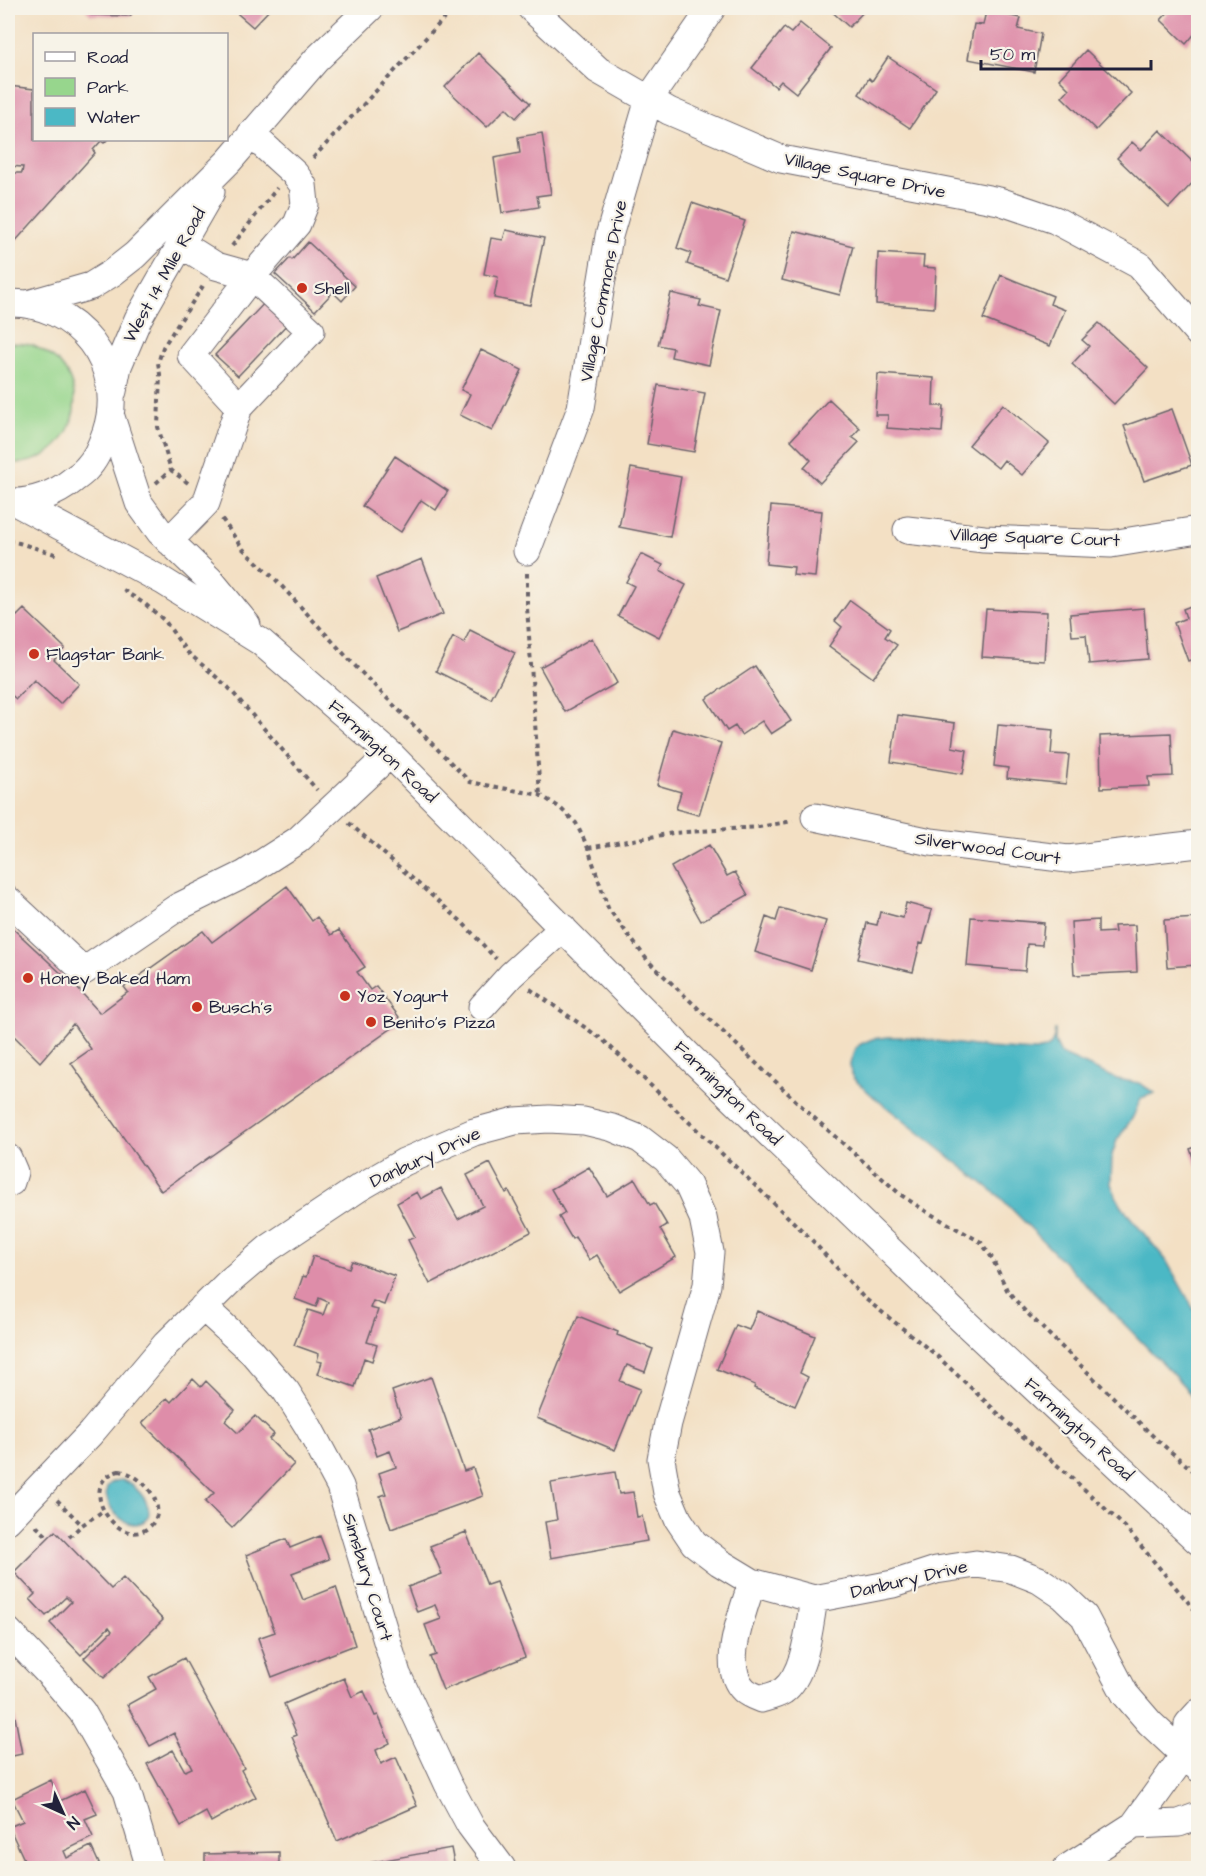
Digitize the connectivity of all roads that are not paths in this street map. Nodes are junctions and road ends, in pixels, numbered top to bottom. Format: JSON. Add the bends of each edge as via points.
{"nodes":[{"id":1,"x":370,"y":8,"type":"edge"},
{"id":2,"x":531,"y":8,"type":"edge"},
{"id":3,"x":712,"y":8,"type":"edge"},
{"id":4,"x":649,"y":99,"type":"junction"},
{"id":5,"x":251,"y":134,"type":"junction"},
{"id":6,"x":228,"y":160,"type":"junction"},
{"id":7,"x":181,"y":244,"type":"junction"},
{"id":8,"x":252,"y":276,"type":"junction"},
{"id":9,"x":15,"y":302,"type":"edge"},
{"id":10,"x":1198,"y":333,"type":"edge"},
{"id":11,"x":112,"y":406,"type":"junction"},
{"id":12,"x":239,"y":407,"type":"junction"},
{"id":13,"x":11,"y":502,"type":"edge"},
{"id":14,"x":907,"y":530,"type":"dead end"},
{"id":15,"x":1198,"y":530,"type":"edge"},
{"id":16,"x":169,"y":541,"type":"junction"},
{"id":17,"x":527,"y":551,"type":"road end"},
{"id":18,"x":261,"y":642,"type":"junction"},
{"id":19,"x":390,"y":754,"type":"junction"},
{"id":20,"x":815,"y":817,"type":"road end"},
{"id":21,"x":1198,"y":844,"type":"edge"},
{"id":22,"x":8,"y":900,"type":"edge"},
{"id":23,"x":563,"y":928,"type":"junction"},
{"id":24,"x":482,"y":1007,"type":"dead end"},
{"id":25,"x":203,"y":1307,"type":"junction"},
{"id":26,"x":8,"y":1520,"type":"edge"},
{"id":27,"x":1198,"y":1541,"type":"edge"},
{"id":28,"x":752,"y":1582,"type":"junction"},
{"id":29,"x":814,"y":1599,"type":"junction"},
{"id":30,"x":8,"y":1630,"type":"edge"},
{"id":31,"x":1198,"y":1713,"type":"edge"},
{"id":32,"x":1194,"y":1756,"type":"edge"},
{"id":33,"x":1198,"y":1816,"type":"edge"},
{"id":34,"x":1134,"y":1825,"type":"junction"},
{"id":35,"x":149,"y":1869,"type":"edge"},
{"id":36,"x":502,"y":1869,"type":"edge"},
{"id":37,"x":1067,"y":1869,"type":"edge"}],
"edges":[{"from":1,"to":5,"type":"street","name":"West 14 Mile Road","via":[[316,60]]},
{"from":2,"to":4,"type":"street","name":"Village Square Drive","via":[[598,70]]},
{"from":3,"to":4,"type":"street","name":"Village Commons Drive"},
{"from":4,"to":10,"type":"street","name":"Village Square Drive","via":[[781,159],[999,201],[1055,220],[1139,265]]},
{"from":4,"to":17,"type":"street","name":"Village Commons Drive","via":[[609,236],[581,408]]},
{"from":5,"to":6,"type":"street","name":"West 14 Mile Road"},
{"from":5,"to":8,"type":"street","via":[[295,174],[303,185],[305,204],[297,224]]},
{"from":6,"to":7,"type":"street","name":"West 14 Mile Road"},
{"from":6,"to":9,"type":"street","name":"West 14 Mile Road","via":[[135,255],[112,273],[91,286]]},
{"from":7,"to":8,"type":"street","via":[[216,266]]},
{"from":7,"to":11,"type":"street","name":"West 14 Mile Road","via":[[124,348]]},
{"from":8,"to":12,"type":"street","via":[[191,355]]},
{"from":8,"to":12,"type":"street","via":[[311,331]]},
{"from":9,"to":11,"type":"street","name":"Farmington Road","via":[[54,312],[82,332],[106,369]]},
{"from":11,"to":13,"type":"street","name":"West 14 Mile Road","via":[[103,441],[88,467],[64,488],[40,498]]},
{"from":11,"to":16,"type":"street","name":"Farmington Road","via":[[140,503]]},
{"from":12,"to":16,"type":"street","via":[[206,503]]},
{"from":13,"to":18,"type":"street","name":"Farmington Road","via":[[163,581]]},
{"from":14,"to":15,"type":"street","name":"Village Square Court","via":[[1112,544]]},
{"from":16,"to":18,"type":"street","name":"Farmington Road","via":[[210,580]]},
{"from":18,"to":19,"type":"street","name":"Farmington Road"},
{"from":19,"to":22,"type":"street","via":[[298,840],[245,874],[178,908],[84,971]]},
{"from":19,"to":23,"type":"street","name":"Farmington Road"},
{"from":20,"to":21,"type":"street","name":"Silverwood Court","via":[[930,842],[1068,859]]},
{"from":23,"to":24,"type":"street"},
{"from":23,"to":27,"type":"street","name":"Farmington Road","via":[[692,1059],[957,1315]]},
{"from":25,"to":26,"type":"street","name":"Danbury Drive"},
{"from":25,"to":28,"type":"street","name":"Danbury Drive","via":[[270,1248],[359,1188],[404,1162],[474,1132],[515,1121],[549,1119],[584,1121],[640,1139],[666,1159],[688,1185],[702,1218],[710,1252],[707,1285],[663,1450],[667,1493],[678,1520],[694,1543]]},
{"from":25,"to":36,"type":"street","name":"Simsbury Court","via":[[252,1352],[286,1391],[340,1486],[398,1674],[465,1815]]},
{"from":28,"to":29,"type":"street","name":"Danbury Drive"},
{"from":28,"to":29,"type":"street","via":[[732,1652],[733,1673],[744,1691],[761,1699],[782,1692],[795,1679]]},
{"from":29,"to":32,"type":"street","name":"Danbury Drive","via":[[976,1564],[1011,1569],[1039,1580],[1084,1616],[1125,1694],[1150,1723]]},
{"from":30,"to":35,"type":"street","via":[[82,1712],[104,1748],[127,1791]]},
{"from":31,"to":32,"type":"street","via":[[1188,1724]]},
{"from":32,"to":34,"type":"street"},
{"from":33,"to":34,"type":"street","via":[[1179,1823]]},
{"from":34,"to":37,"type":"street"}]}
